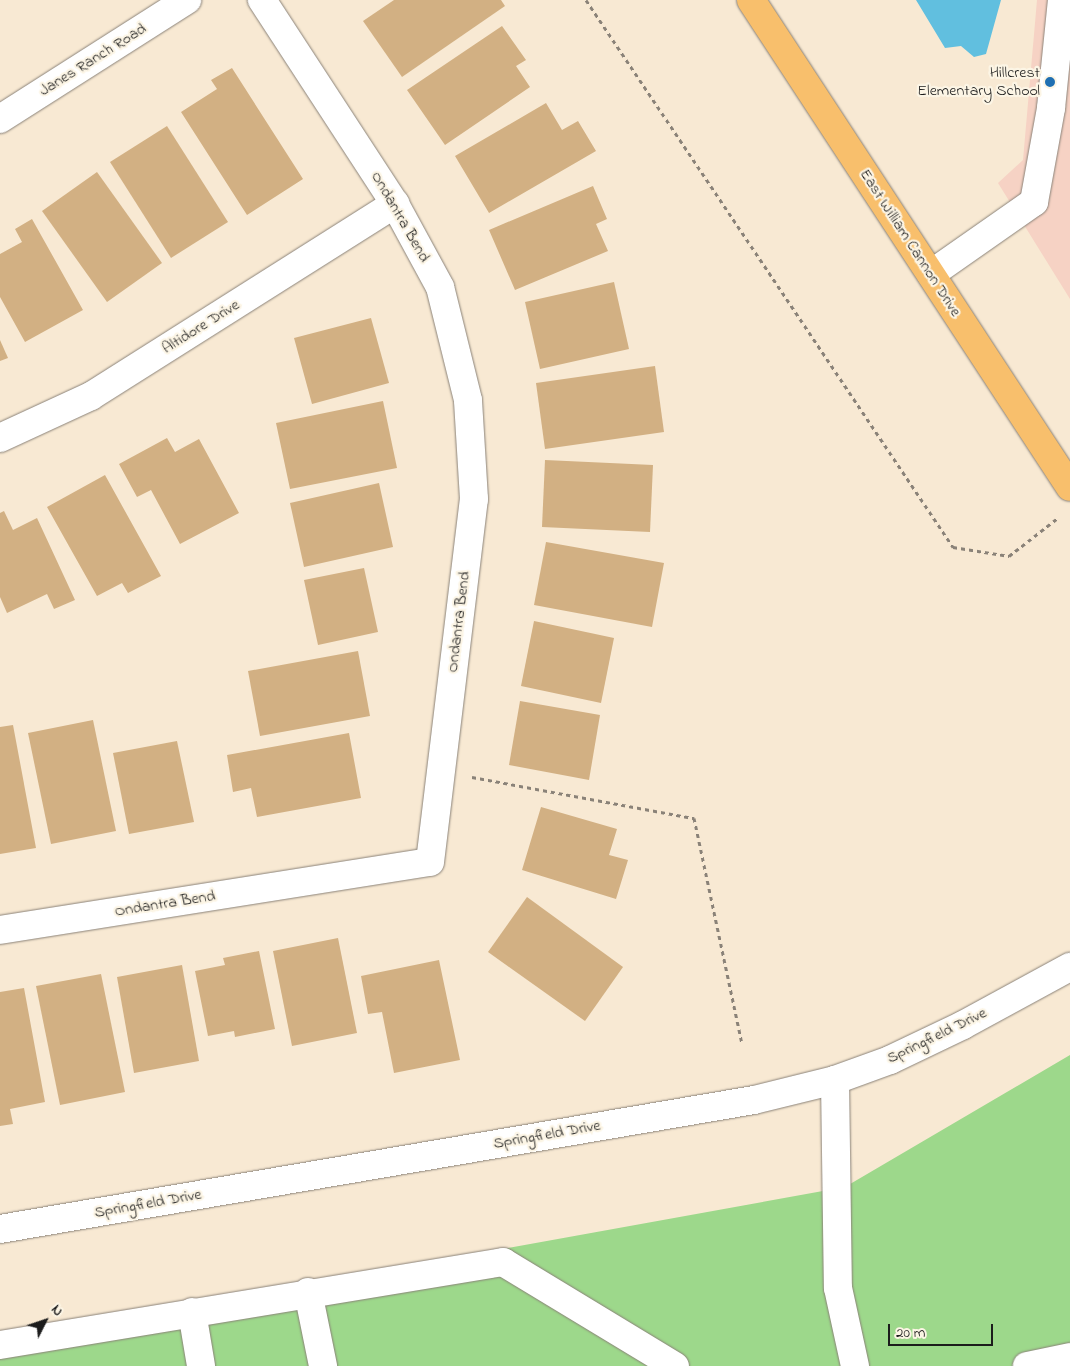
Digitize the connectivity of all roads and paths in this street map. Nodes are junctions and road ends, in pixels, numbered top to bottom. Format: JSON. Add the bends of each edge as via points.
{"nodes":[{"id":1,"x":186,"y":0,"type":"edge"},
{"id":2,"x":262,"y":0,"type":"edge"},
{"id":3,"x":586,"y":0,"type":"edge"},
{"id":4,"x":751,"y":0,"type":"edge"},
{"id":5,"x":1062,"y":0,"type":"edge"},
{"id":6,"x":0,"y":119,"type":"edge"},
{"id":7,"x":396,"y":204,"type":"junction"},
{"id":8,"x":931,"y":274,"type":"junction"},
{"id":9,"x":0,"y":438,"type":"edge"},
{"id":10,"x":1070,"y":487,"type":"edge"},
{"id":11,"x":1062,"y":514,"type":"dead end"},
{"id":12,"x":466,"y":776,"type":"dead end"},
{"id":13,"x":0,"y":930,"type":"edge"},
{"id":14,"x":1070,"y":967,"type":"edge"},
{"id":15,"x":742,"y":1044,"type":"dead end"},
{"id":16,"x":835,"y":1080,"type":"junction"},
{"id":17,"x":0,"y":1229,"type":"edge"},
{"id":18,"x":308,"y":1292,"type":"junction"},
{"id":19,"x":192,"y":1312,"type":"junction"},
{"id":20,"x":0,"y":1345,"type":"edge"},
{"id":21,"x":1070,"y":1357,"type":"edge"},
{"id":22,"x":201,"y":1366,"type":"edge"},
{"id":23,"x":323,"y":1366,"type":"edge"},
{"id":24,"x":675,"y":1366,"type":"edge"},
{"id":25,"x":856,"y":1366,"type":"edge"},
{"id":26,"x":1027,"y":1366,"type":"edge"}],
"edges":[{"from":1,"to":6,"type":"street","name":"Janes Ranch Road"},
{"from":2,"to":7,"type":"street","name":"Ondantra Bend"},
{"from":3,"to":11,"type":"path","via":[[953,547],[1009,556]]},
{"from":4,"to":8,"type":"main road","name":"East William Cannon Drive"},
{"from":5,"to":8,"type":"street","via":[[1051,108],[1034,202]]},
{"from":7,"to":9,"type":"street","name":"Altidore Drive","via":[[91,396]]},
{"from":7,"to":13,"type":"street","name":"Ondantra Bend","via":[[440,287],[468,400],[474,499],[430,862]]},
{"from":8,"to":10,"type":"main road","name":"East William Cannon Drive"},
{"from":12,"to":15,"type":"path","via":[[694,818]]},
{"from":14,"to":16,"type":"street","name":"Springfield Drive","via":[[964,1025],[890,1060]]},
{"from":16,"to":17,"type":"street","name":"Springfield Drive","via":[[754,1100]]},
{"from":16,"to":25,"type":"street","via":[[838,1288]]},
{"from":18,"to":19,"type":"street"},
{"from":18,"to":23,"type":"street"},
{"from":18,"to":24,"type":"street","via":[[503,1262]]},
{"from":19,"to":20,"type":"street"},
{"from":19,"to":22,"type":"street"},
{"from":21,"to":26,"type":"street"}]}
